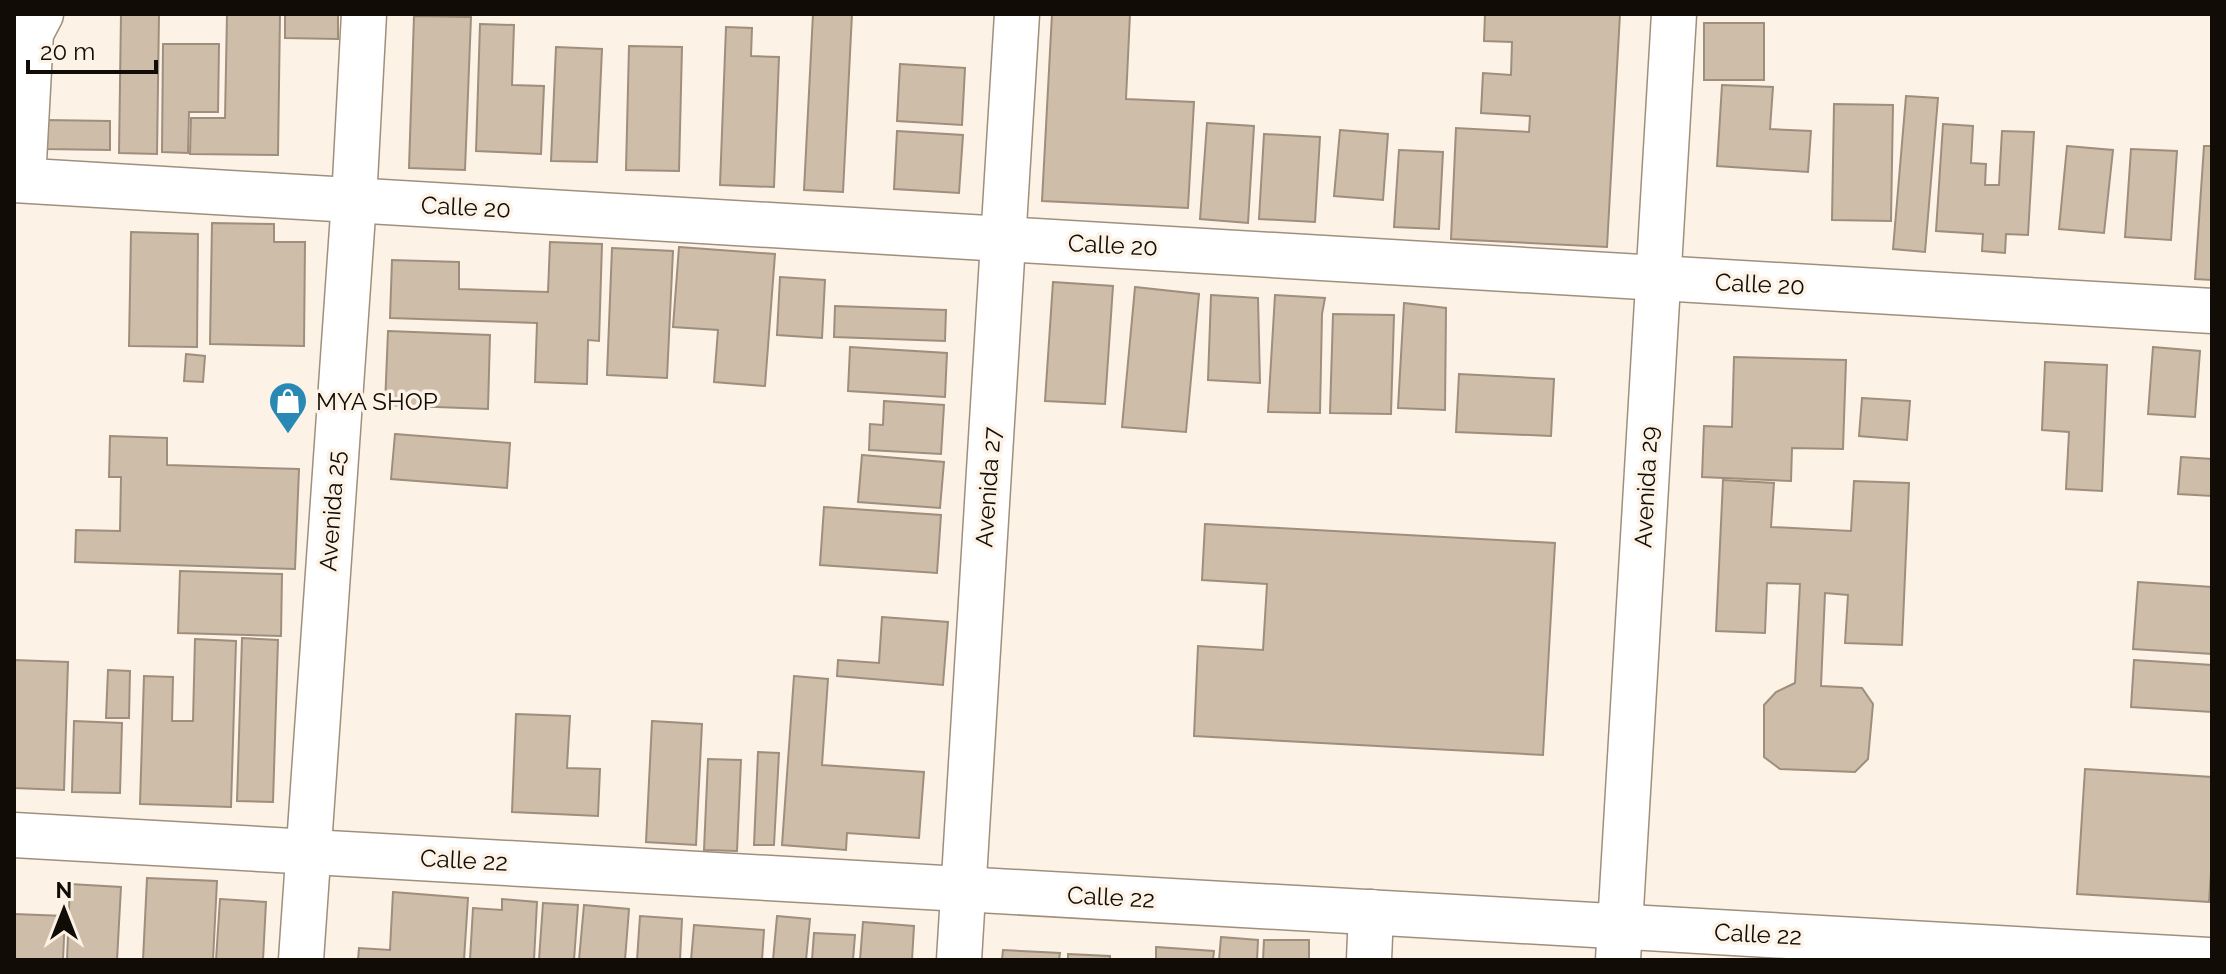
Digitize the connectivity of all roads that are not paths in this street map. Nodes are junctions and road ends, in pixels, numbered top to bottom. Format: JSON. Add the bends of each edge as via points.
{"nodes":[{"id":1,"x":41,"y":14,"type":"edge"},
{"id":2,"x":364,"y":14,"type":"edge"},
{"id":3,"x":1017,"y":14,"type":"edge"},
{"id":4,"x":1674,"y":14,"type":"edge"},
{"id":5,"x":18,"y":180,"type":"edge"},
{"id":6,"x":354,"y":200,"type":"junction"},
{"id":7,"x":1003,"y":239,"type":"junction"},
{"id":8,"x":1658,"y":278,"type":"junction"},
{"id":9,"x":2212,"y":311,"type":"edge"},
{"id":10,"x":14,"y":835,"type":"edge"},
{"id":11,"x":308,"y":851,"type":"junction"},
{"id":12,"x":964,"y":889,"type":"junction"},
{"id":13,"x":1371,"y":912,"type":"junction"},
{"id":14,"x":1619,"y":943,"type":"edge"},
{"id":15,"x":301,"y":960,"type":"edge"},
{"id":16,"x":959,"y":960,"type":"edge"},
{"id":17,"x":1369,"y":960,"type":"edge"},
{"id":18,"x":2208,"y":960,"type":"edge"}],
"edges":[{"from":1,"to":5,"type":"street","via":[[31,33]]},
{"from":2,"to":6,"type":"street","name":"Avenida 25"},
{"from":3,"to":7,"type":"street","name":"Avenida 27"},
{"from":4,"to":8,"type":"street","name":"Avenida 29"},
{"from":5,"to":6,"type":"street","name":"Calle 20"},
{"from":6,"to":7,"type":"street","name":"Calle 20"},
{"from":6,"to":11,"type":"street","name":"Avenida 25"},
{"from":7,"to":8,"type":"street","name":"Calle 20"},
{"from":7,"to":12,"type":"street","name":"Avenida 27"},
{"from":8,"to":9,"type":"street","name":"Calle 20"},
{"from":8,"to":14,"type":"street","name":"Avenida 29"},
{"from":10,"to":11,"type":"street","name":"Calle 22"},
{"from":11,"to":12,"type":"street","name":"Calle 22"},
{"from":11,"to":15,"type":"street","name":"Avenida 25"},
{"from":12,"to":13,"type":"street","name":"Calle 22"},
{"from":12,"to":16,"type":"street","name":"Avenida 27"},
{"from":13,"to":14,"type":"street","name":"Calle 22"},
{"from":13,"to":17,"type":"street"},
{"from":14,"to":18,"type":"street","name":"Calle 22"}]}
